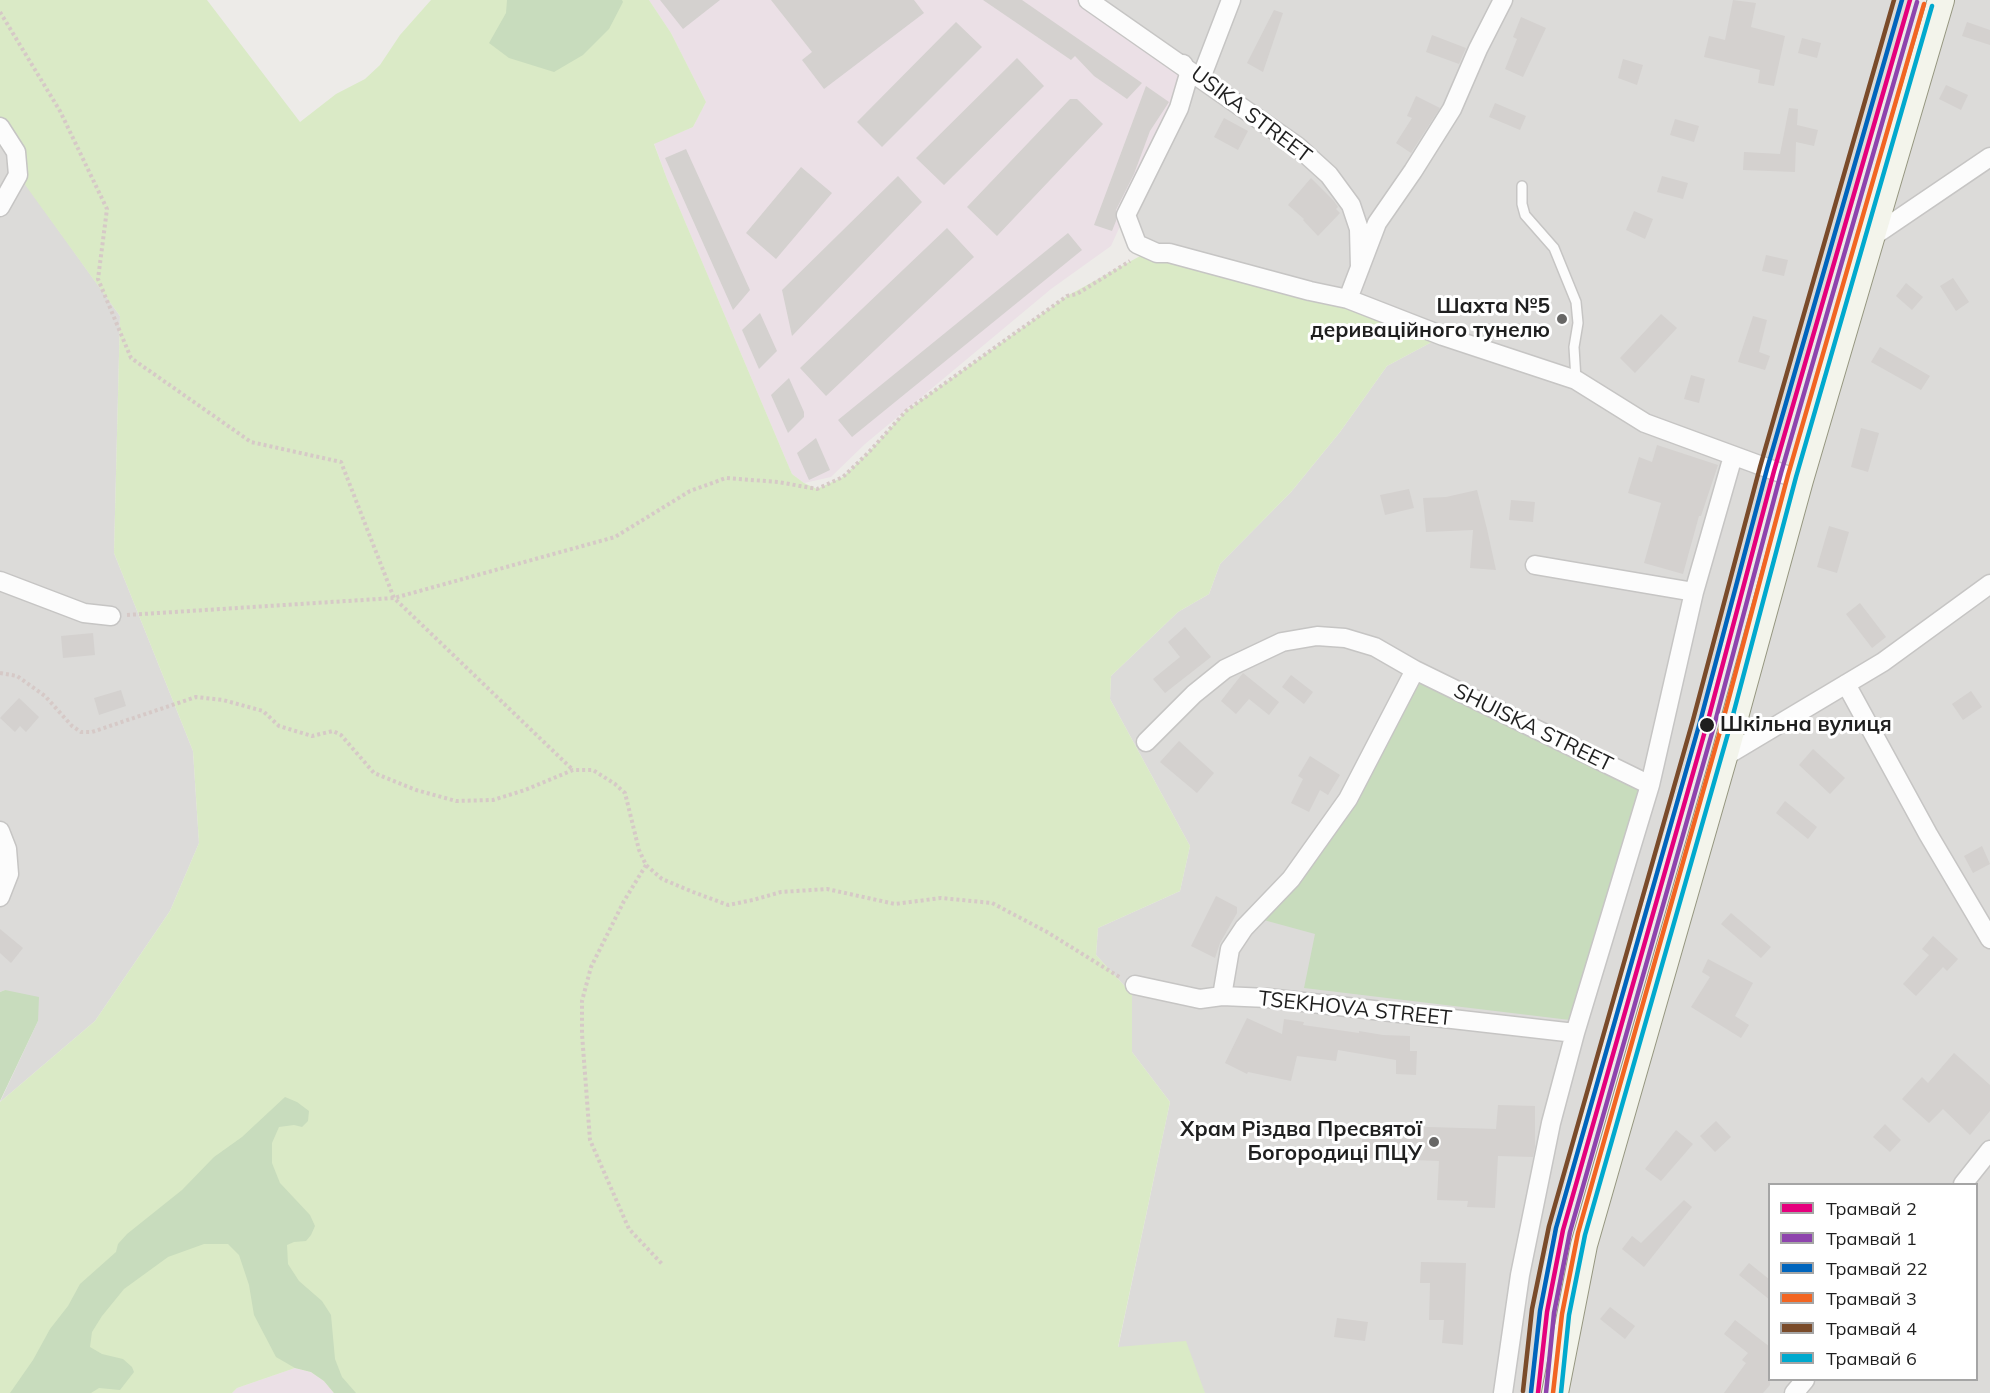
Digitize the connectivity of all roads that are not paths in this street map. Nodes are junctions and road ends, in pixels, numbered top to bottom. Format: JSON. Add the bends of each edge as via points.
{"nodes":[{"id":1,"x":1088,"y":0,"type":"edge"},
{"id":2,"x":1231,"y":0,"type":"edge"},
{"id":3,"x":1503,"y":0,"type":"edge"},
{"id":4,"x":1941,"y":0,"type":"edge"},
{"id":5,"x":1183,"y":64,"type":"junction"},
{"id":6,"x":1201,"y":78,"type":"junction"},
{"id":7,"x":0,"y":127,"type":"edge"},
{"id":8,"x":1990,"y":157,"type":"edge"},
{"id":9,"x":1522,"y":186,"type":"dead end"},
{"id":10,"x":0,"y":207,"type":"edge"},
{"id":11,"x":1872,"y":237,"type":"junction"},
{"id":12,"x":1360,"y":268,"type":"junction"},
{"id":13,"x":1348,"y":299,"type":"junction"},
{"id":14,"x":1576,"y":380,"type":"junction"},
{"id":15,"x":1733,"y":456,"type":"junction"},
{"id":16,"x":1800,"y":480,"type":"junction"},
{"id":17,"x":1535,"y":565,"type":"dead end"},
{"id":18,"x":0,"y":581,"type":"edge"},
{"id":19,"x":1990,"y":584,"type":"edge"},
{"id":20,"x":1694,"y":592,"type":"junction"},
{"id":21,"x":111,"y":616,"type":"road end"},
{"id":22,"x":1415,"y":670,"type":"junction"},
{"id":23,"x":1846,"y":684,"type":"junction"},
{"id":24,"x":1146,"y":742,"type":"dead end"},
{"id":25,"x":1724,"y":757,"type":"junction"},
{"id":26,"x":1650,"y":785,"type":"junction"},
{"id":27,"x":0,"y":831,"type":"edge"},
{"id":28,"x":0,"y":897,"type":"edge"},
{"id":29,"x":1990,"y":939,"type":"edge"},
{"id":30,"x":1135,"y":985,"type":"road end"},
{"id":31,"x":1222,"y":996,"type":"junction"},
{"id":32,"x":1575,"y":1034,"type":"junction"},
{"id":33,"x":1990,"y":1150,"type":"edge"},
{"id":34,"x":1965,"y":1183,"type":"edge"},
{"id":35,"x":1804,"y":1381,"type":"edge"},
{"id":36,"x":1503,"y":1393,"type":"edge"},
{"id":37,"x":1555,"y":1393,"type":"edge"},
{"id":38,"x":1794,"y":1393,"type":"edge"}],
"edges":[{"from":1,"to":5,"type":"street","name":"USIKA STREET"},
{"from":2,"to":6,"type":"street"},
{"from":3,"to":12,"type":"street","via":[[1452,109],[1377,224]]},
{"from":4,"to":11,"type":"main road"},
{"from":5,"to":6,"type":"street","name":"USIKA STREET"},
{"from":5,"to":13,"type":"street","via":[[1189,74],[1179,108],[1126,215],[1137,244],[1157,253]]},
{"from":6,"to":12,"type":"street","name":"USIKA STREET","via":[[1297,146],[1329,175],[1351,205],[1359,229]]},
{"from":7,"to":10,"type":"street","via":[[16,152],[18,175]]},
{"from":8,"to":11,"type":"street"},
{"from":9,"to":14,"type":"lane","via":[[1526,215],[1554,248],[1576,302]]},
{"from":11,"to":16,"type":"main road"},
{"from":12,"to":13,"type":"street"},
{"from":13,"to":14,"type":"street","via":[[1443,336]]},
{"from":14,"to":15,"type":"street","via":[[1645,423]]},
{"from":15,"to":16,"type":"street"},
{"from":15,"to":20,"type":"street"},
{"from":16,"to":25,"type":"main road"},
{"from":17,"to":20,"type":"street"},
{"from":18,"to":21,"type":"street","via":[[84,613]]},
{"from":19,"to":23,"type":"street","via":[[1883,662]]},
{"from":20,"to":26,"type":"street"},
{"from":22,"to":24,"type":"street","name":"SHUISKA STREET","via":[[1375,647],[1345,638],[1317,636],[1282,642],[1226,669],[1194,694]]},
{"from":22,"to":26,"type":"street","name":"SHUISKA STREET"},
{"from":22,"to":31,"type":"street","via":[[1348,799],[1291,879],[1244,928],[1230,949]]},
{"from":23,"to":25,"type":"street"},
{"from":23,"to":29,"type":"street"},
{"from":25,"to":37,"type":"main road","via":[[1584,1245]]},
{"from":26,"to":32,"type":"street"},
{"from":27,"to":28,"type":"street","via":[[8,849],[9,874]]},
{"from":30,"to":31,"type":"street","name":"TSEKHOVA STREET","via":[[1200,999]]},
{"from":31,"to":32,"type":"street","name":"TSEKHOVA STREET"},
{"from":32,"to":36,"type":"street","via":[[1551,1123],[1520,1275]]},
{"from":33,"to":34,"type":"street"},
{"from":35,"to":38,"type":"street"}]}
